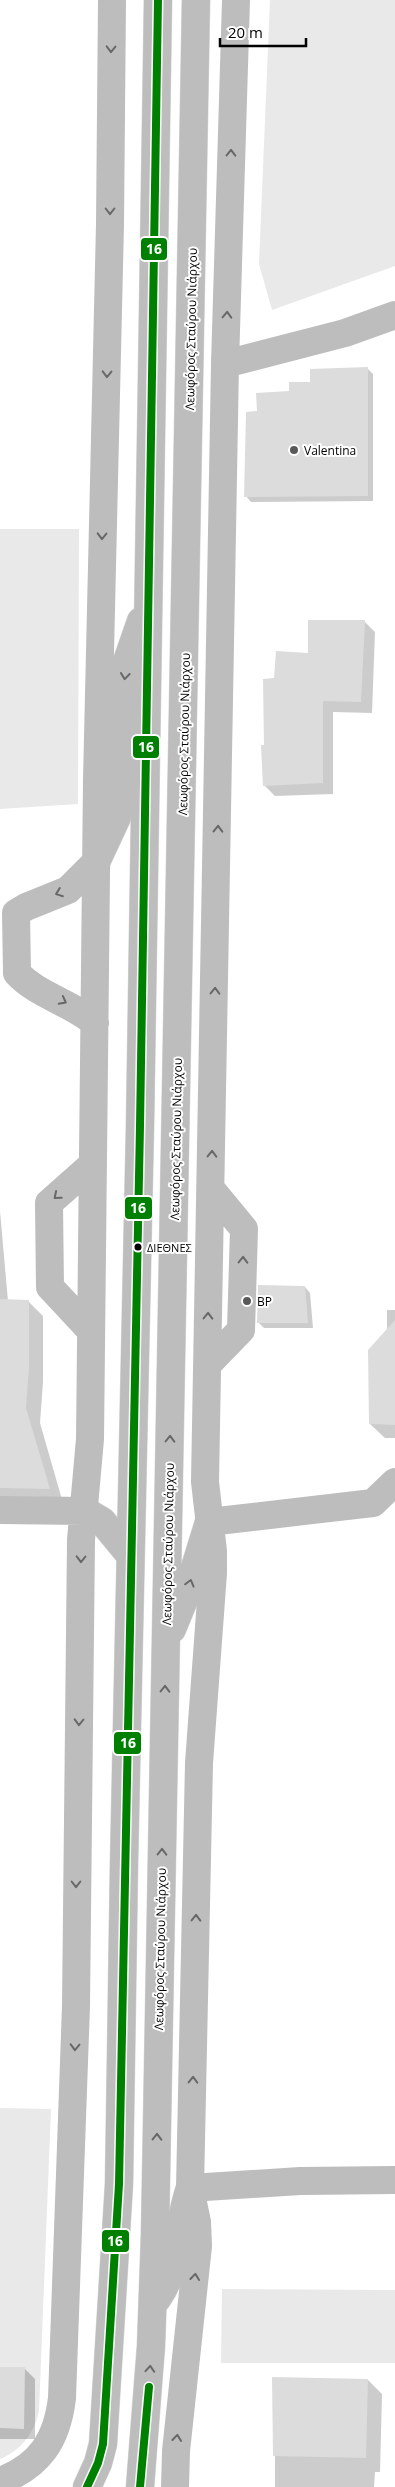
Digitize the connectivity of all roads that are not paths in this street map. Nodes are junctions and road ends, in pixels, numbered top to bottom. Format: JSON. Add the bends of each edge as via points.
{"nodes":[{"id":1,"x":112,"y":0,"type":"edge"},
{"id":2,"x":158,"y":0,"type":"edge"},
{"id":3,"x":196,"y":0,"type":"edge"},
{"id":4,"x":236,"y":0,"type":"edge"},
{"id":5,"x":395,"y":315,"type":"edge"},
{"id":6,"x":225,"y":364,"type":"junction"},
{"id":7,"x":149,"y":596,"type":"junction"},
{"id":8,"x":96,"y":862,"type":"junction"},
{"id":9,"x":95,"y":1023,"type":"junction"},
{"id":10,"x":93,"y":1164,"type":"junction"},
{"id":11,"x":91,"y":1331,"type":"junction"},
{"id":12,"x":395,"y":1482,"type":"edge"},
{"id":13,"x":0,"y":1510,"type":"edge"},
{"id":14,"x":84,"y":1511,"type":"junction"},
{"id":15,"x":209,"y":1522,"type":"junction"},
{"id":16,"x":130,"y":1555,"type":"junction"},
{"id":17,"x":166,"y":1645,"type":"junction"},
{"id":18,"x":395,"y":2180,"type":"edge"},
{"id":19,"x":190,"y":2188,"type":"junction"},
{"id":20,"x":153,"y":2305,"type":"junction"},
{"id":21,"x":5,"y":2479,"type":"edge"},
{"id":22,"x":87,"y":2487,"type":"edge"},
{"id":23,"x":140,"y":2487,"type":"edge"},
{"id":24,"x":175,"y":2487,"type":"edge"}],
"edges":[{"from":1,"to":8,"type":"main road","one_way":true},
{"from":2,"to":7,"type":"main road"},
{"from":17,"to":3,"type":"main road","name":"Λεωφόρος Σταύρου Νιάρχου","one_way":true},
{"from":6,"to":4,"type":"main road","one_way":true},
{"from":5,"to":6,"type":"main road","via":[[345,333]]},
{"from":15,"to":6,"type":"main road","one_way":true,"via":[[205,1482]]},
{"from":7,"to":8,"type":"main road","one_way":true,"via":[[126,664],[116,817]]},
{"from":7,"to":16,"type":"main road"},
{"from":8,"to":9,"type":"main road"},
{"from":8,"to":9,"type":"main road","one_way":true,"via":[[68,890],[16,913],[16,973],[24,981],[81,1011]]},
{"from":9,"to":10,"type":"main road"},
{"from":10,"to":11,"type":"main road"},
{"from":10,"to":11,"type":"main road","one_way":true,"via":[[49,1203],[50,1287]]},
{"from":11,"to":14,"type":"main road","via":[[90,1439]]},
{"from":12,"to":15,"type":"main road","via":[[373,1504]]},
{"from":13,"to":14,"type":"main road"},
{"from":14,"to":16,"type":"main road","via":[[102,1521]]},
{"from":14,"to":21,"type":"main road","one_way":true,"via":[[76,2006],[62,2398],[56,2427],[44,2450],[24,2470]]},
{"from":17,"to":15,"type":"main road","one_way":true,"via":[[188,1590]]},
{"from":19,"to":15,"type":"main road","one_way":true,"via":[[199,1763],[213,1573]]},
{"from":16,"to":22,"type":"main road","via":[[117,2241],[103,2444]]},
{"from":20,"to":17,"type":"main road","name":"Λεωφόρος Σταύρου Νιάρχου","one_way":true},
{"from":18,"to":19,"type":"main road","via":[[300,2181]]},
{"from":19,"to":20,"type":"main road","via":[[176,2261],[168,2284]]},
{"from":24,"to":19,"type":"main road","one_way":true,"via":[[198,2246]]},
{"from":23,"to":20,"type":"main road","name":"Λεωφόρος Σταύρου Νιάρχου","one_way":true}]}
